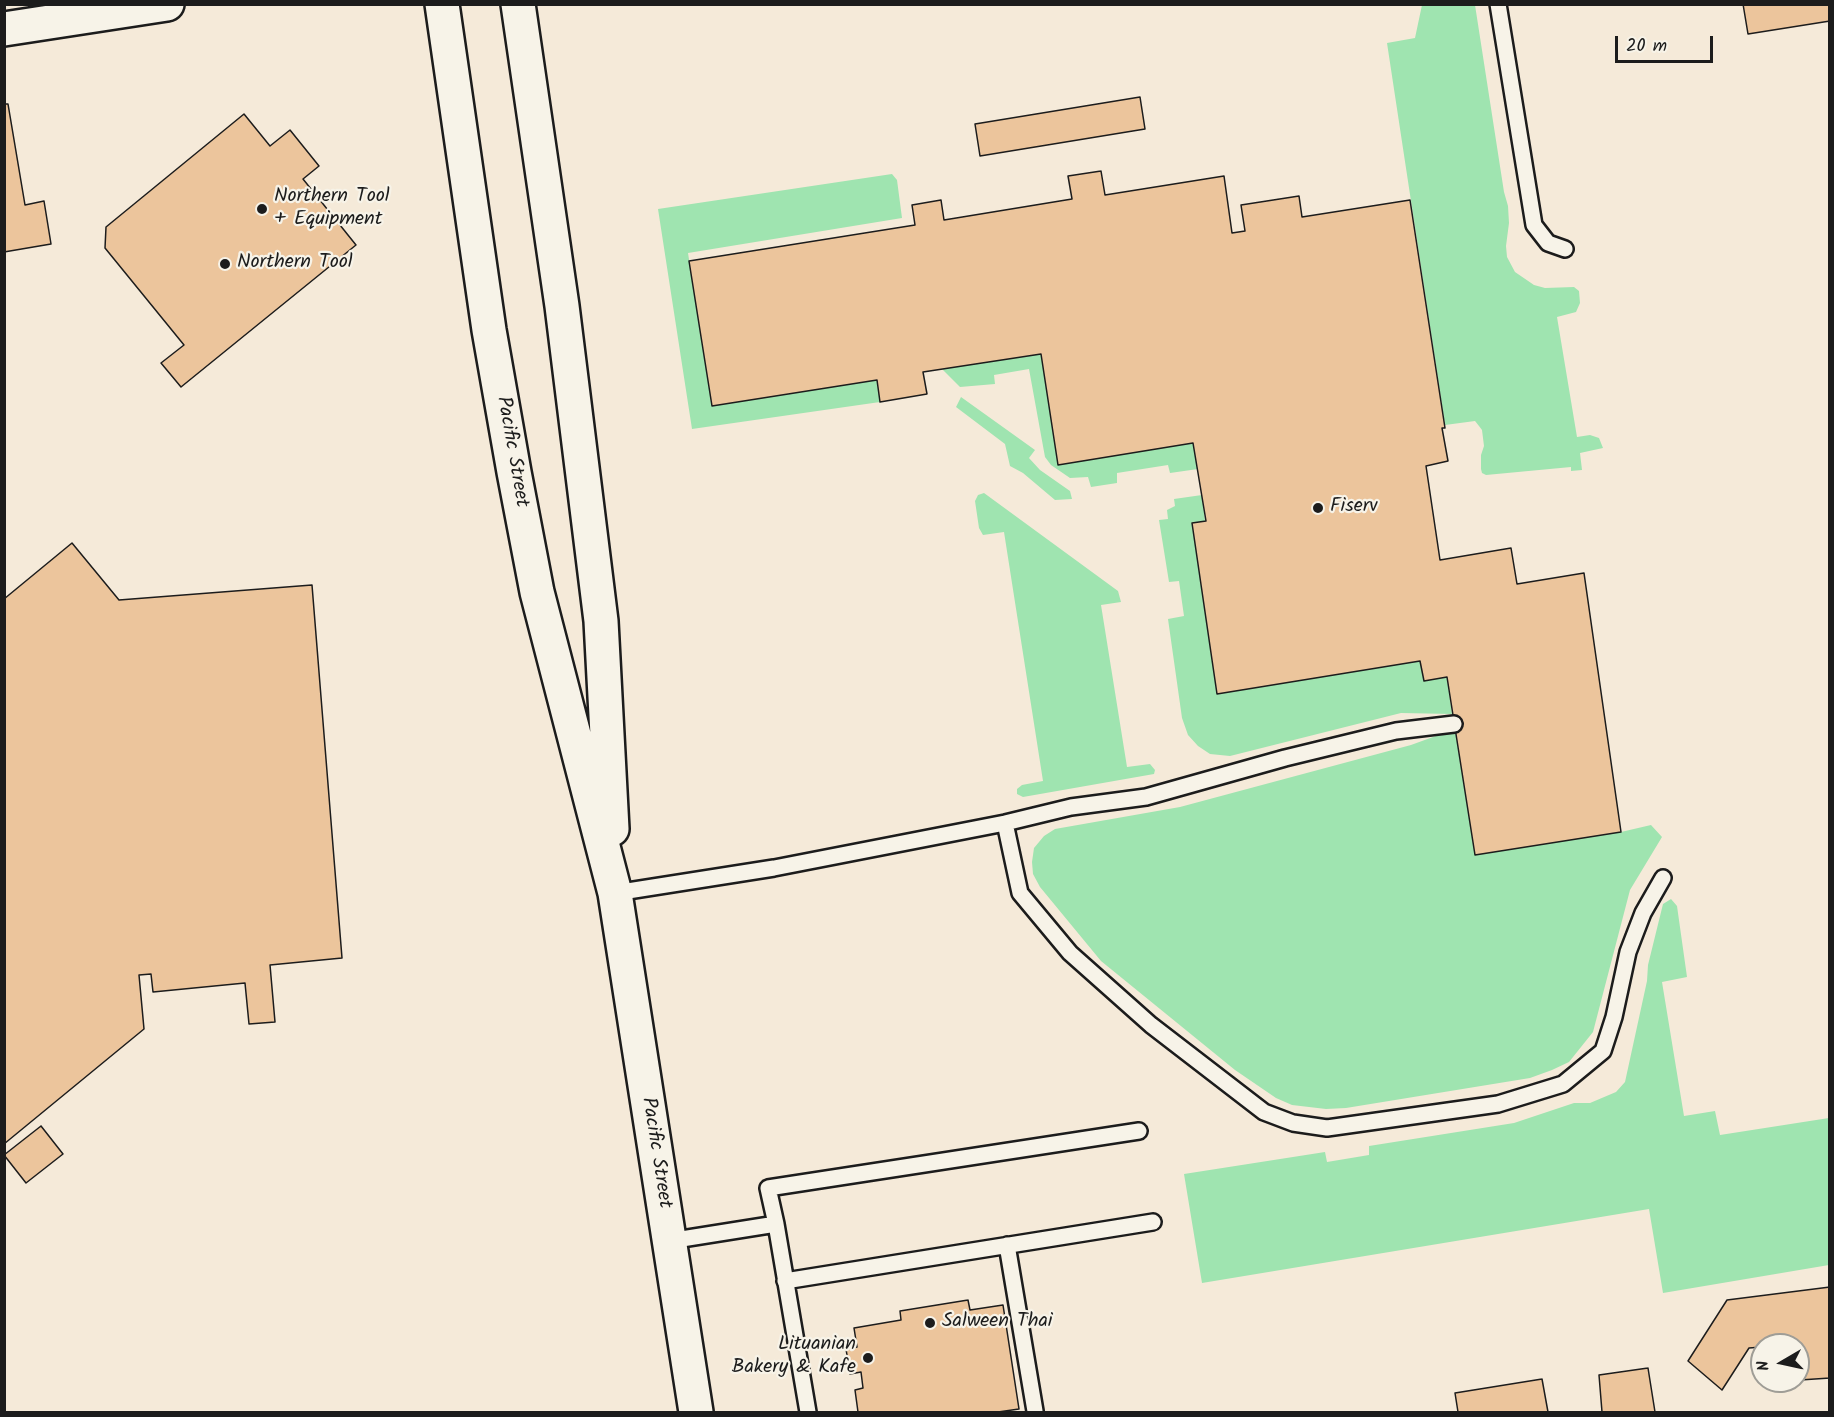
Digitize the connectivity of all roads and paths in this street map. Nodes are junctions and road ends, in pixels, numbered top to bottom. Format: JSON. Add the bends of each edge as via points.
{"nodes":[{"id":1,"x":167,"y":4,"type":"edge"},
{"id":2,"x":442,"y":4,"type":"edge"},
{"id":3,"x":518,"y":4,"type":"edge"},
{"id":4,"x":1498,"y":4,"type":"edge"},
{"id":5,"x":4,"y":29,"type":"edge"},
{"id":6,"x":1565,"y":249,"type":"dead end"},
{"id":7,"x":1454,"y":724,"type":"dead end"},
{"id":8,"x":1005,"y":823,"type":"junction"},
{"id":9,"x":1663,"y":878,"type":"dead end"},
{"id":10,"x":615,"y":893,"type":"junction"},
{"id":11,"x":1139,"y":1131,"type":"dead end"},
{"id":12,"x":1153,"y":1222,"type":"dead end"},
{"id":13,"x":776,"y":1224,"type":"junction"},
{"id":14,"x":669,"y":1241,"type":"junction"},
{"id":15,"x":1007,"y":1245,"type":"junction"},
{"id":16,"x":785,"y":1281,"type":"junction"},
{"id":17,"x":1035,"y":1411,"type":"edge"},
{"id":18,"x":696,"y":1413,"type":"edge"},
{"id":19,"x":808,"y":1413,"type":"edge"}],
"edges":[{"from":1,"to":5,"type":"main road"},
{"from":2,"to":10,"type":"main road","name":"Pacific Street","via":[[515,480],[556,673]]},
{"from":3,"to":10,"type":"main road","name":"Pacific Street","via":[[562,306],[601,621]]},
{"from":4,"to":6,"type":"lane","via":[[1534,225],[1548,243]]},
{"from":7,"to":8,"type":"lane","via":[[1396,731],[1146,797],[1071,807]]},
{"from":8,"to":9,"type":"lane","via":[[1020,892],[1070,953],[1151,1025],[1264,1112],[1293,1124],[1327,1128],[1498,1104],[1563,1084],[1603,1051],[1628,952],[1643,913]]},
{"from":8,"to":10,"type":"lane","via":[[774,868]]},
{"from":10,"to":14,"type":"main road","name":"Pacific Street"},
{"from":11,"to":13,"type":"lane","via":[[768,1188]]},
{"from":12,"to":15,"type":"lane"},
{"from":13,"to":14,"type":"lane"},
{"from":13,"to":16,"type":"lane"},
{"from":14,"to":18,"type":"main road","name":"Pacific Street"},
{"from":15,"to":16,"type":"lane"},
{"from":15,"to":17,"type":"lane"},
{"from":16,"to":19,"type":"lane"}]}
